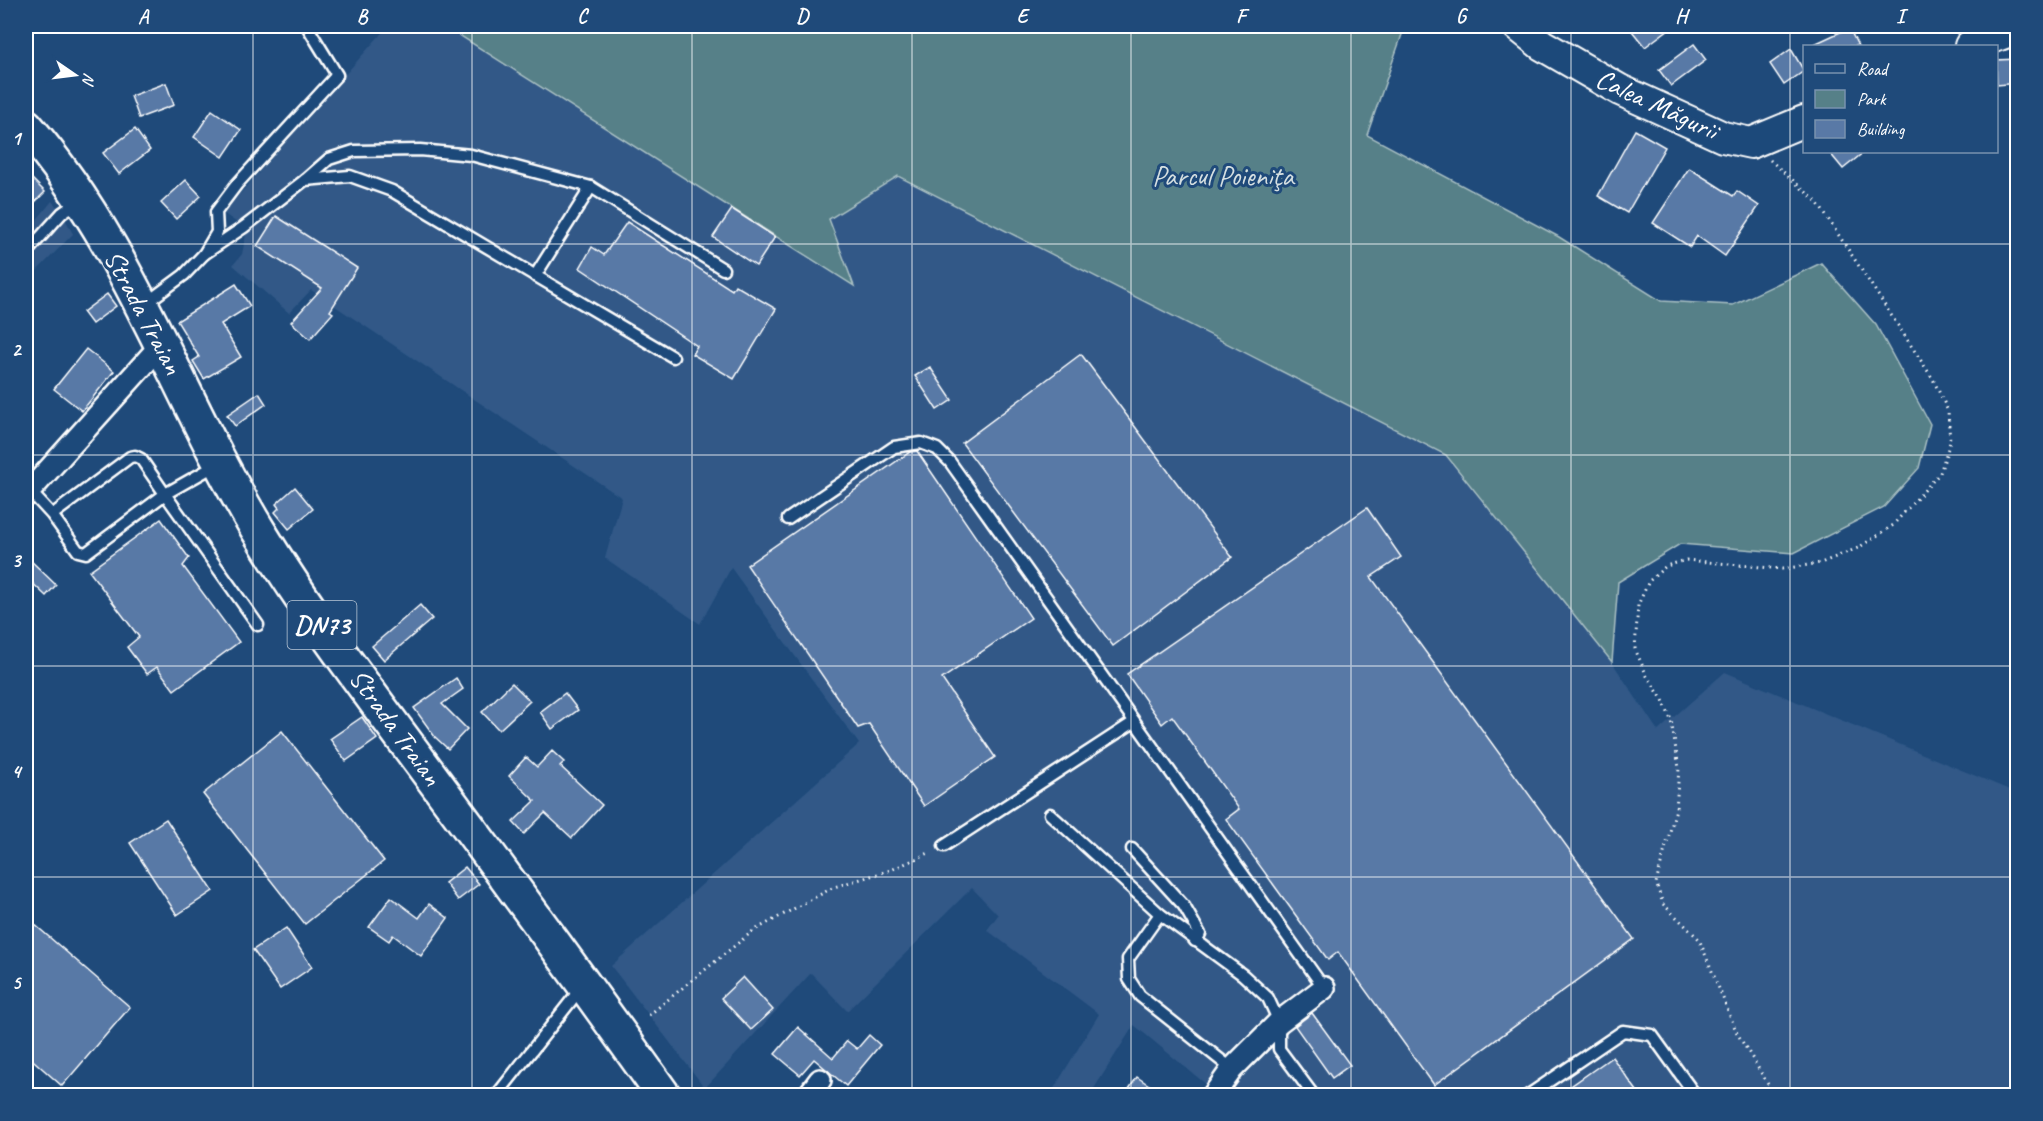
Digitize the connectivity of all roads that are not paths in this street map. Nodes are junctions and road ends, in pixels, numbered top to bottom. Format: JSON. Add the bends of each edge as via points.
{"nodes":[{"id":1,"x":307,"y":26,"type":"edge"},
{"id":2,"x":1518,"y":26,"type":"edge"},
{"id":3,"x":2018,"y":28,"type":"edge"},
{"id":4,"x":1973,"y":45,"type":"edge"},
{"id":5,"x":1803,"y":121,"type":"edge"},
{"id":6,"x":26,"y":126,"type":"edge"},
{"id":7,"x":305,"y":180,"type":"junction"},
{"id":8,"x":591,"y":187,"type":"junction"},
{"id":9,"x":81,"y":200,"type":"junction"},
{"id":10,"x":26,"y":253,"type":"edge"},
{"id":11,"x":204,"y":254,"type":"junction"},
{"id":12,"x":723,"y":268,"type":"dead end"},
{"id":13,"x":535,"y":276,"type":"junction"},
{"id":14,"x":143,"y":305,"type":"junction"},
{"id":15,"x":162,"y":344,"type":"junction"},
{"id":16,"x":673,"y":357,"type":"dead end"},
{"id":17,"x":221,"y":462,"type":"junction"},
{"id":18,"x":27,"y":492,"type":"edge"},
{"id":19,"x":165,"y":494,"type":"junction"},
{"id":20,"x":52,"y":515,"type":"junction"},
{"id":21,"x":788,"y":519,"type":"dead end"},
{"id":22,"x":258,"y":625,"type":"dead end"},
{"id":23,"x":1134,"y":722,"type":"junction"},
{"id":24,"x":1050,"y":814,"type":"dead end"},
{"id":25,"x":944,"y":846,"type":"road end"},
{"id":26,"x":1132,"y":849,"type":"dead end"},
{"id":27,"x":1160,"y":914,"type":"junction"},
{"id":28,"x":1195,"y":941,"type":"junction"},
{"id":29,"x":585,"y":984,"type":"junction"},
{"id":30,"x":1324,"y":988,"type":"joint"},
{"id":31,"x":1279,"y":1022,"type":"junction"},
{"id":32,"x":1232,"y":1069,"type":"junction"},
{"id":33,"x":496,"y":1095,"type":"edge"},
{"id":34,"x":664,"y":1095,"type":"edge"},
{"id":35,"x":1213,"y":1095,"type":"edge"},
{"id":36,"x":1314,"y":1095,"type":"edge"},
{"id":37,"x":1527,"y":1095,"type":"edge"},
{"id":38,"x":1696,"y":1095,"type":"edge"}],
"edges":[{"from":1,"to":11,"type":"lane","via":[[337,75],[230,193],[216,212],[217,232]]},
{"from":2,"to":5,"type":"street","name":"Calea Măgurii","via":[[1542,45],[1620,90],[1723,137],[1751,143]]},
{"from":3,"to":4,"type":"street"},
{"from":6,"to":9,"type":"main road","name":"Strada Traian","number":"DN73"},
{"from":7,"to":8,"type":"lane","via":[[329,159],[354,151],[420,150],[471,155]]},
{"from":7,"to":11,"type":"lane"},
{"from":7,"to":13,"type":"lane","via":[[350,176],[392,191]]},
{"from":8,"to":12,"type":"lane"},
{"from":8,"to":13,"type":"lane"},
{"from":9,"to":10,"type":"lane","via":[[62,213]]},
{"from":9,"to":14,"type":"main road","name":"Strada Traian","number":"DN73"},
{"from":11,"to":14,"type":"lane","via":[[184,275]]},
{"from":13,"to":16,"type":"lane"},
{"from":14,"to":15,"type":"main road","name":"Strada Traian","number":"DN73"},
{"from":15,"to":17,"type":"main road","name":"Strada Traian","number":"DN73"},
{"from":15,"to":18,"type":"street"},
{"from":17,"to":19,"type":"lane"},
{"from":17,"to":29,"type":"main road","name":"Strada Traian","number":"DN73","via":[[258,529],[311,609]]},
{"from":18,"to":20,"type":"lane"},
{"from":19,"to":20,"type":"lane","via":[[86,553],[78,551]]},
{"from":19,"to":20,"type":"lane","via":[[135,456]]},
{"from":19,"to":22,"type":"lane"},
{"from":21,"to":23,"type":"lane","via":[[894,447],[921,443],[937,449]]},
{"from":23,"to":25,"type":"lane"},
{"from":23,"to":30,"type":"lane"},
{"from":24,"to":27,"type":"lane"},
{"from":26,"to":28,"type":"lane","via":[[1184,906],[1200,934]]},
{"from":27,"to":28,"type":"lane"},
{"from":27,"to":32,"type":"lane","via":[[1128,959],[1129,979],[1140,996]]},
{"from":28,"to":31,"type":"lane","via":[[1268,998]]},
{"from":29,"to":33,"type":"lane"},
{"from":29,"to":34,"type":"main road","name":"Strada Traian","number":"DN73"},
{"from":30,"to":31,"type":"street"},
{"from":31,"to":32,"type":"street"},
{"from":31,"to":36,"type":"lane","via":[[1279,1049]]},
{"from":32,"to":35,"type":"street"},
{"from":37,"to":38,"type":"lane","via":[[1623,1031],[1652,1035]]}]}
